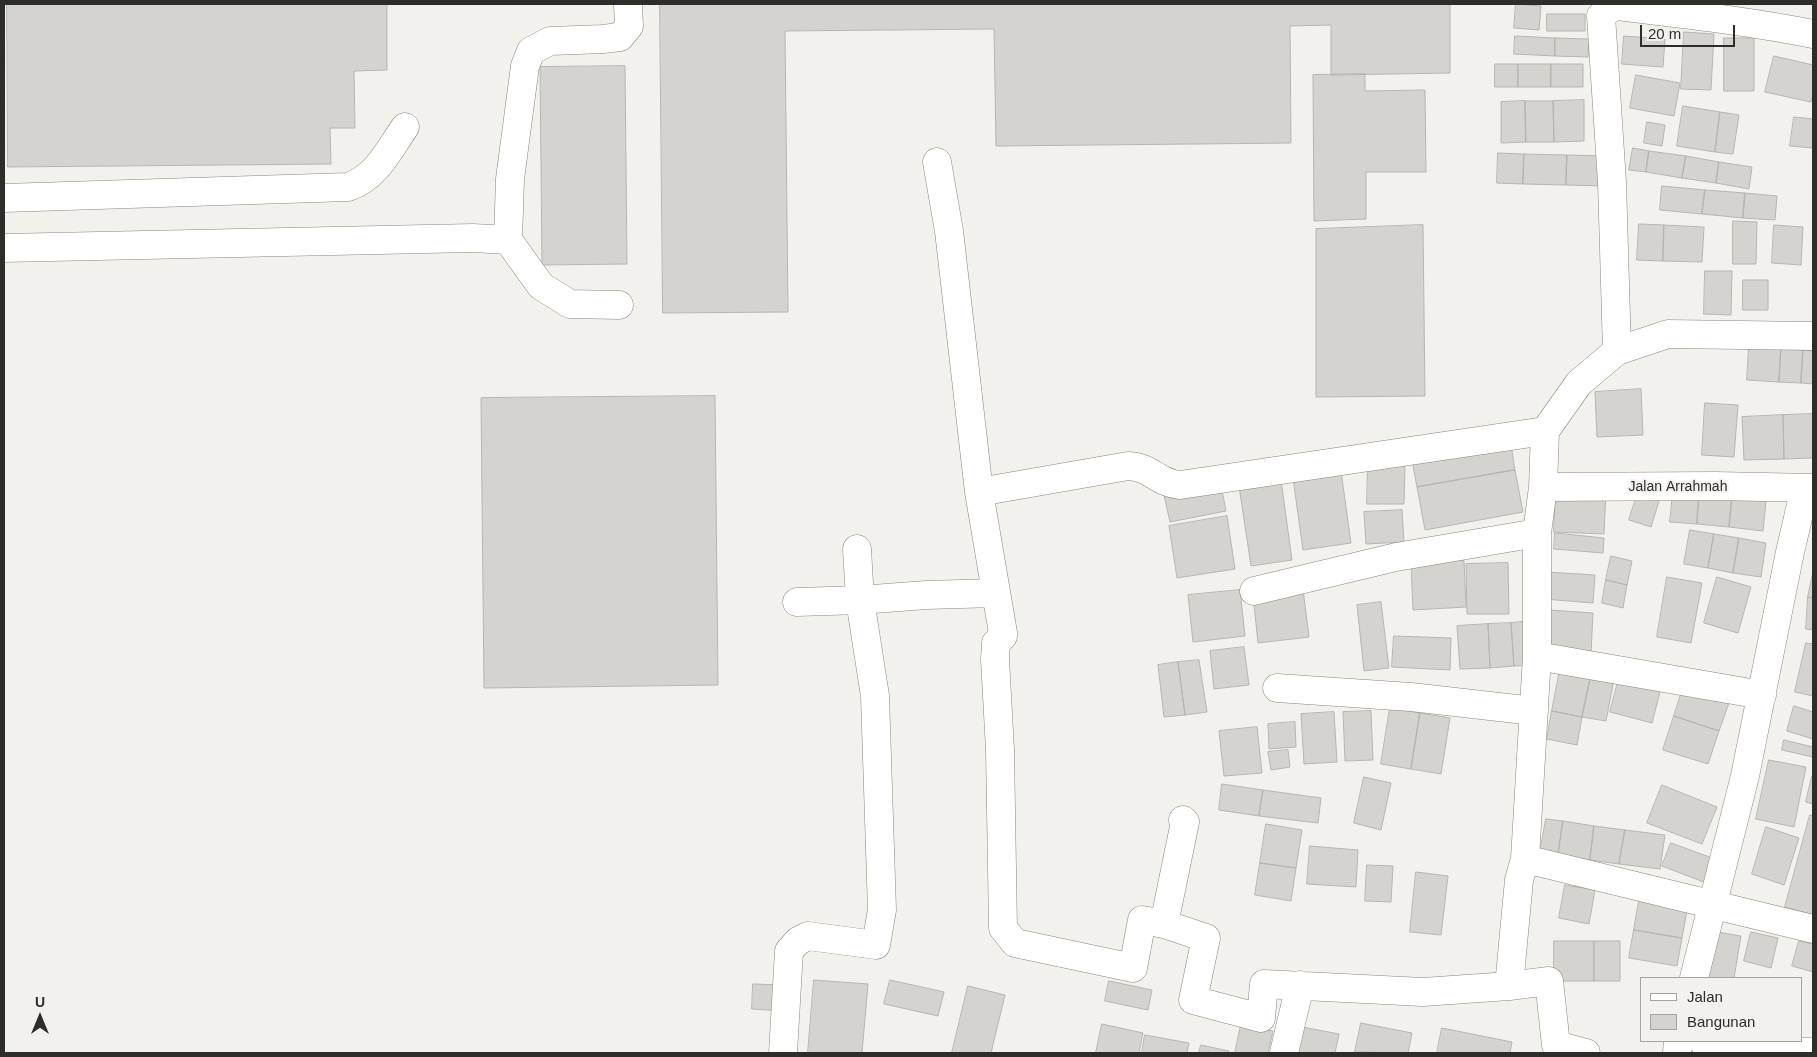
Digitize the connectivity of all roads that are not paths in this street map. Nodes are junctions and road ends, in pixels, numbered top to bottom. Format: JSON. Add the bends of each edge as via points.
{"nodes":[{"id":1,"x":628,"y":4,"type":"edge"},
{"id":2,"x":1813,"y":34,"type":"edge"},
{"id":3,"x":405,"y":127,"type":"dead end"},
{"id":4,"x":937,"y":162,"type":"dead end"},
{"id":5,"x":4,"y":198,"type":"edge"},
{"id":6,"x":508,"y":240,"type":"junction"},
{"id":7,"x":4,"y":248,"type":"edge"},
{"id":8,"x":619,"y":305,"type":"dead end"},
{"id":9,"x":1813,"y":336,"type":"edge"},
{"id":10,"x":1617,"y":351,"type":"junction"},
{"id":11,"x":1545,"y":431,"type":"junction"},
{"id":12,"x":1542,"y":487,"type":"junction"},
{"id":13,"x":1809,"y":488,"type":"edge"},
{"id":14,"x":979,"y":492,"type":"junction"},
{"id":15,"x":1537,"y":533,"type":"junction"},
{"id":16,"x":857,"y":548,"type":"dead end"},
{"id":17,"x":1254,"y":591,"type":"dead end"},
{"id":18,"x":996,"y":594,"type":"junction"},
{"id":19,"x":860,"y":600,"type":"junction"},
{"id":20,"x":797,"y":602,"type":"dead end"},
{"id":21,"x":1537,"y":656,"type":"junction"},
{"id":22,"x":1277,"y":688,"type":"dead end"},
{"id":23,"x":1762,"y":695,"type":"junction"},
{"id":24,"x":1534,"y":711,"type":"junction"},
{"id":25,"x":1183,"y":820,"type":"dead end"},
{"id":26,"x":1525,"y":859,"type":"junction"},
{"id":27,"x":1713,"y":903,"type":"junction"},
{"id":28,"x":1164,"y":924,"type":"junction"},
{"id":29,"x":1813,"y":929,"type":"edge"},
{"id":30,"x":1694,"y":977,"type":"edge"},
{"id":31,"x":1300,"y":985,"type":"junction"},
{"id":32,"x":1509,"y":986,"type":"junction"},
{"id":33,"x":1710,"y":1042,"type":"edge"},
{"id":34,"x":1813,"y":1052,"type":"edge"},
{"id":35,"x":783,"y":1053,"type":"edge"},
{"id":36,"x":1284,"y":1053,"type":"edge"},
{"id":37,"x":1586,"y":1053,"type":"edge"}],
"edges":[{"from":1,"to":6,"type":"street","via":[[629,26],[620,37],[550,42],[531,51],[525,66],[510,180]]},
{"from":2,"to":10,"type":"street","via":[[1708,16],[1617,6],[1601,16],[1612,182]]},
{"from":3,"to":5,"type":"street","via":[[375,171],[361,183],[348,187]]},
{"from":4,"to":14,"type":"street","via":[[949,231]]},
{"from":6,"to":7,"type":"street","via":[[473,238]]},
{"from":6,"to":8,"type":"street","via":[[541,286],[570,304]]},
{"from":9,"to":10,"type":"street","via":[[1668,334]]},
{"from":10,"to":11,"type":"street","via":[[1579,383]]},
{"from":11,"to":12,"type":"street"},
{"from":11,"to":14,"type":"street","via":[[1180,485],[1170,484],[1140,466],[1128,466]]},
{"from":12,"to":13,"type":"street","name":"Jalan Arrahmah"},
{"from":12,"to":15,"type":"street"},
{"from":13,"to":23,"type":"street"},
{"from":14,"to":18,"type":"street"},
{"from":15,"to":17,"type":"street","via":[[1396,557]]},
{"from":15,"to":21,"type":"street"},
{"from":16,"to":19,"type":"street"},
{"from":18,"to":19,"type":"street","via":[[926,594]]},
{"from":18,"to":28,"type":"street","via":[[1003,633],[996,643],[995,659],[1003,928],[1015,943],[1134,968],[1142,920]]},
{"from":19,"to":20,"type":"street"},
{"from":19,"to":35,"type":"street","via":[[874,696],[882,910],[876,945],[808,936],[798,940],[789,952]]},
{"from":21,"to":23,"type":"street"},
{"from":21,"to":24,"type":"street"},
{"from":22,"to":24,"type":"street"},
{"from":23,"to":27,"type":"street"},
{"from":24,"to":26,"type":"street"},
{"from":25,"to":28,"type":"street"},
{"from":26,"to":27,"type":"street"},
{"from":26,"to":32,"type":"street","via":[[1519,880]]},
{"from":27,"to":29,"type":"street"},
{"from":27,"to":30,"type":"street"},
{"from":28,"to":31,"type":"street","via":[[1206,938],[1193,1000],[1261,1018],[1264,984]]},
{"from":31,"to":32,"type":"street","via":[[1423,992]]},
{"from":31,"to":36,"type":"street"},
{"from":32,"to":37,"type":"street","via":[[1549,981],[1556,1044]]},
{"from":33,"to":34,"type":"street"}]}
